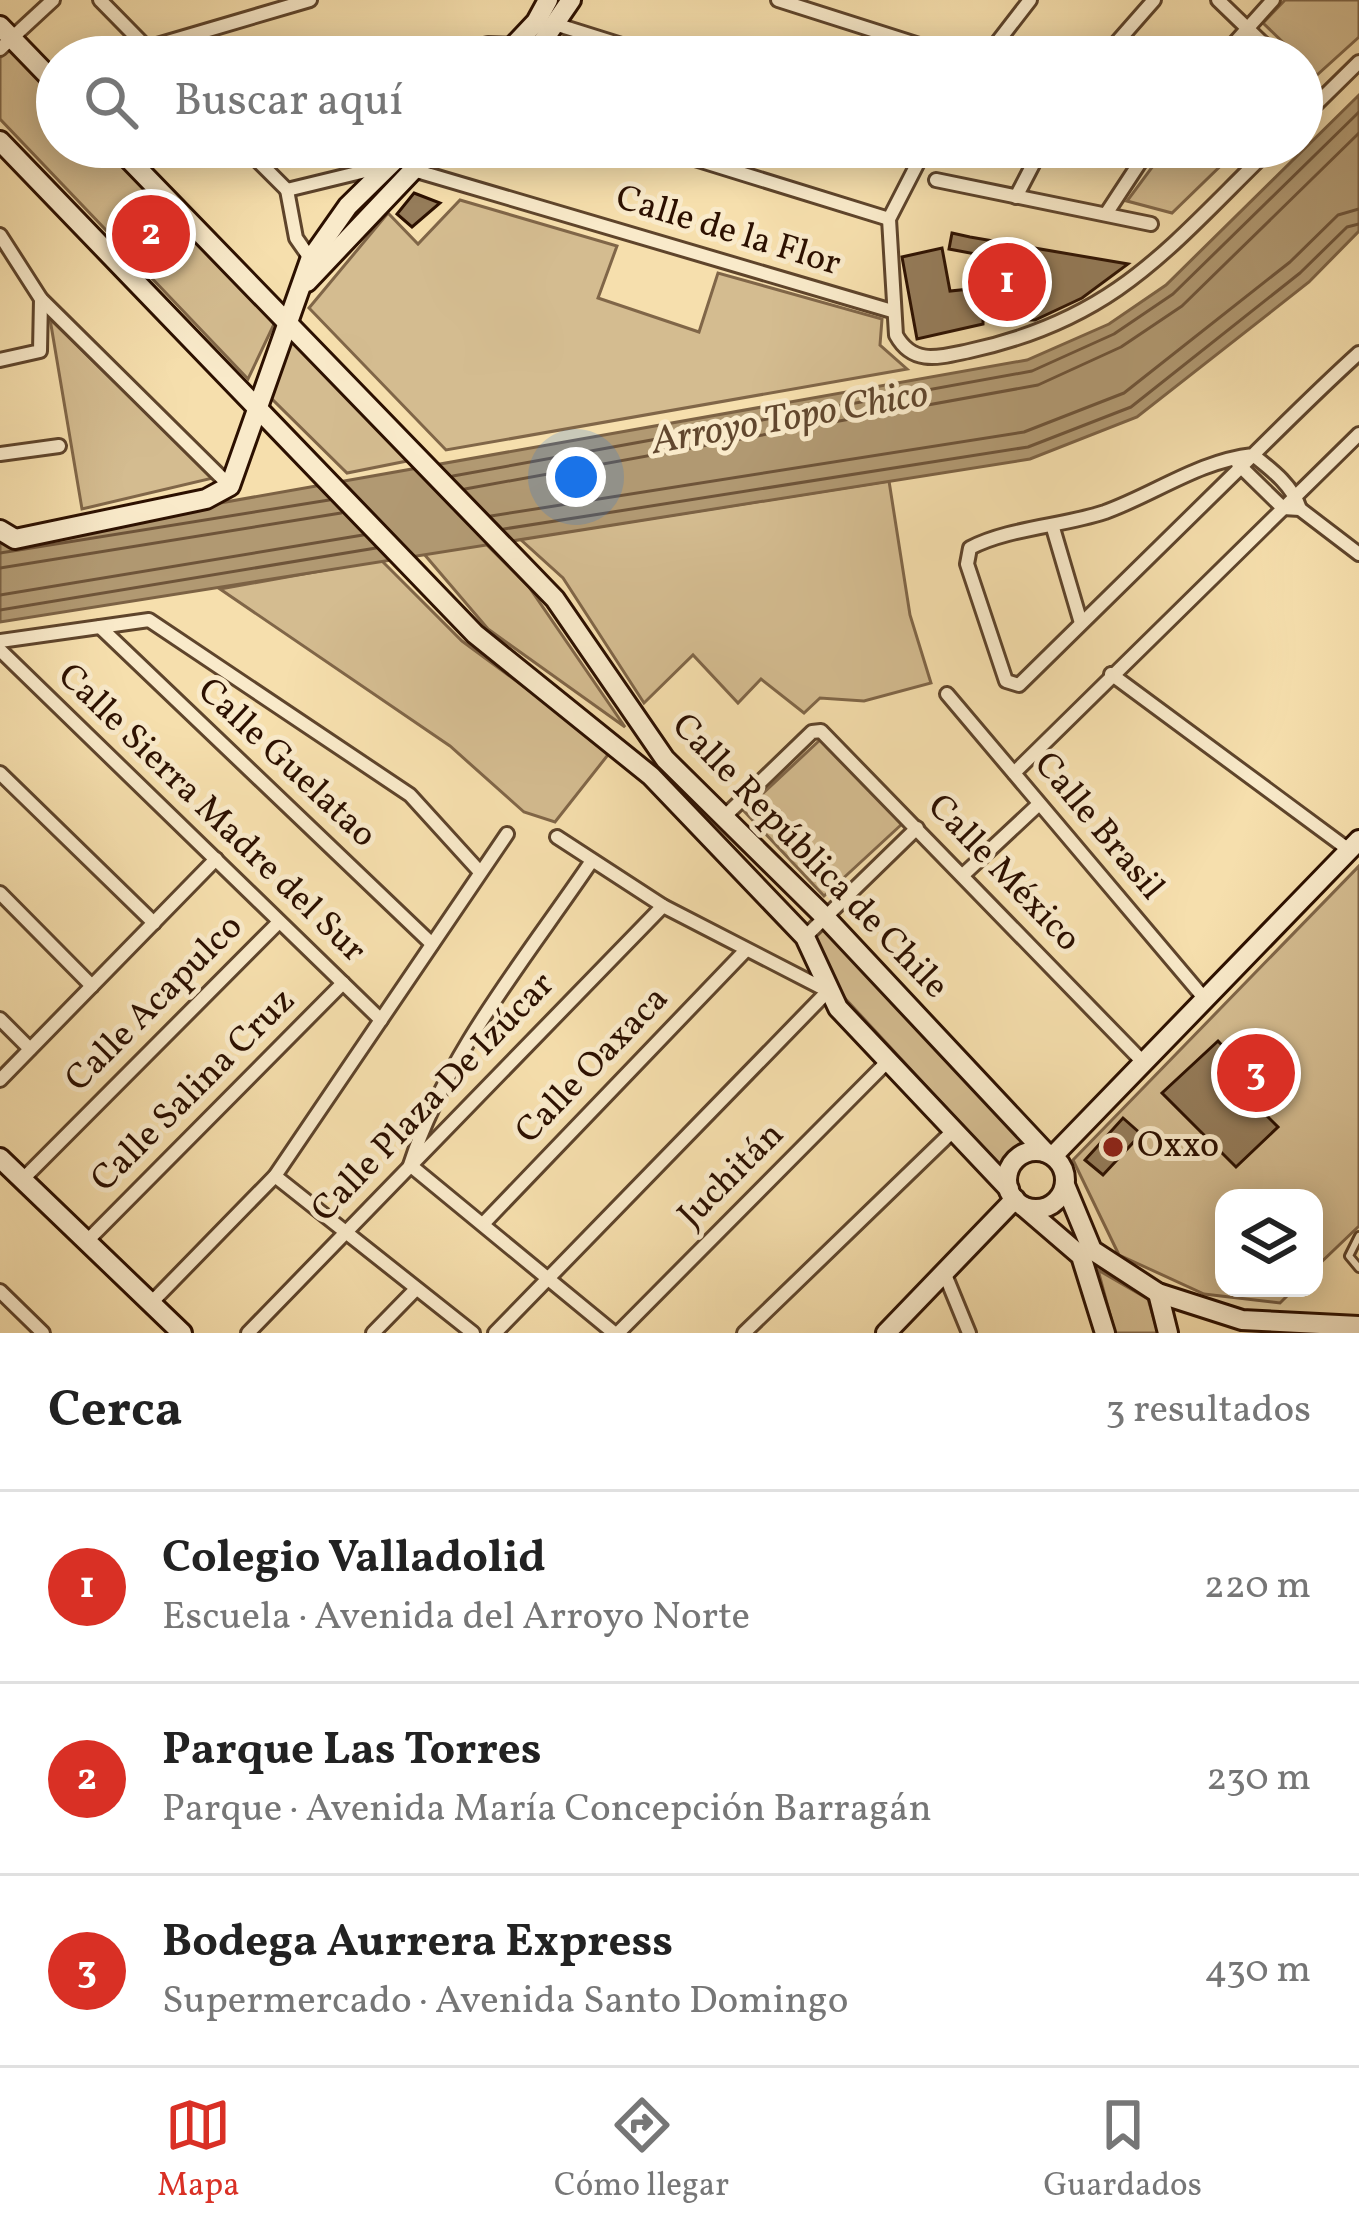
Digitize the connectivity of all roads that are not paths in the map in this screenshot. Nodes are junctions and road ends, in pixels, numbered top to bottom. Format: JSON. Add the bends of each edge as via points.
{"nodes":[{"id":1,"x":53,"y":0,"type":"edge"},
{"id":2,"x":100,"y":0,"type":"edge"},
{"id":3,"x":310,"y":0,"type":"edge"},
{"id":4,"x":548,"y":0,"type":"edge"},
{"id":5,"x":571,"y":0,"type":"edge"},
{"id":6,"x":778,"y":0,"type":"edge"},
{"id":7,"x":1030,"y":0,"type":"edge"},
{"id":8,"x":1154,"y":0,"type":"edge"},
{"id":9,"x":1218,"y":0,"type":"edge"},
{"id":10,"x":1273,"y":0,"type":"edge"},
{"id":11,"x":558,"y":26,"type":"junction"},
{"id":12,"x":1246,"y":29,"type":"junction"},
{"id":13,"x":135,"y":36,"type":"edge"},
{"id":14,"x":200,"y":36,"type":"edge"},
{"id":15,"x":520,"y":36,"type":"edge"},
{"id":16,"x":550,"y":36,"type":"edge"},
{"id":17,"x":591,"y":36,"type":"edge"},
{"id":18,"x":891,"y":36,"type":"edge"},
{"id":19,"x":1002,"y":36,"type":"edge"},
{"id":20,"x":1122,"y":36,"type":"edge"},
{"id":21,"x":1240,"y":36,"type":"edge"},
{"id":22,"x":1254,"y":36,"type":"edge"},
{"id":23,"x":4,"y":38,"type":"edge"},
{"id":24,"x":1359,"y":62,"type":"edge"},
{"id":25,"x":36,"y":66,"type":"edge"},
{"id":26,"x":1323,"y":97,"type":"edge"},
{"id":27,"x":0,"y":141,"type":"edge"},
{"id":28,"x":137,"y":168,"type":"edge"},
{"id":29,"x":265,"y":168,"type":"edge"},
{"id":30,"x":372,"y":168,"type":"edge"},
{"id":31,"x":384,"y":168,"type":"edge"},
{"id":32,"x":406,"y":168,"type":"edge"},
{"id":33,"x":724,"y":168,"type":"edge"},
{"id":34,"x":916,"y":168,"type":"edge"},
{"id":35,"x":1031,"y":168,"type":"edge"},
{"id":36,"x":1136,"y":168,"type":"edge"},
{"id":37,"x":1251,"y":168,"type":"edge"},
{"id":38,"x":410,"y":169,"type":"junction"},
{"id":39,"x":936,"y":180,"type":"dead end"},
{"id":40,"x":287,"y":190,"type":"junction"},
{"id":41,"x":1016,"y":197,"type":"junction"},
{"id":42,"x":1106,"y":214,"type":"junction"},
{"id":43,"x":890,"y":219,"type":"junction"},
{"id":44,"x":1151,"y":224,"type":"dead end"},
{"id":45,"x":0,"y":236,"type":"edge"},
{"id":46,"x":317,"y":265,"type":"junction"},
{"id":47,"x":19,"y":267,"type":"junction"},
{"id":48,"x":0,"y":270,"type":"edge"},
{"id":49,"x":41,"y":299,"type":"junction"},
{"id":50,"x":892,"y":311,"type":"junction"},
{"id":51,"x":288,"y":323,"type":"junction"},
{"id":52,"x":1359,"y":353,"type":"edge"},
{"id":53,"x":0,"y":360,"type":"edge"},
{"id":54,"x":259,"y":409,"type":"junction"},
{"id":55,"x":1359,"y":434,"type":"edge"},
{"id":56,"x":58,"y":446,"type":"dead end"},
{"id":57,"x":0,"y":454,"type":"edge"},
{"id":58,"x":1253,"y":455,"type":"junction"},
{"id":59,"x":1238,"y":463,"type":"junction"},
{"id":60,"x":230,"y":486,"type":"junction"},
{"id":61,"x":1296,"y":494,"type":"junction"},
{"id":62,"x":1283,"y":508,"type":"junction"},
{"id":63,"x":1300,"y":509,"type":"junction"},
{"id":64,"x":1053,"y":528,"type":"junction"},
{"id":65,"x":5,"y":537,"type":"edge"},
{"id":66,"x":1359,"y":554,"type":"edge"},
{"id":67,"x":1081,"y":623,"type":"junction"},
{"id":68,"x":100,"y":627,"type":"junction"},
{"id":69,"x":0,"y":645,"type":"edge"},
{"id":70,"x":1111,"y":674,"type":"junction"},
{"id":71,"x":947,"y":694,"type":"dead end"},
{"id":72,"x":0,"y":773,"type":"edge"},
{"id":73,"x":1014,"y":773,"type":"junction"},
{"id":74,"x":1039,"y":804,"type":"junction"},
{"id":75,"x":724,"y":817,"type":"junction"},
{"id":76,"x":916,"y":828,"type":"junction"},
{"id":77,"x":507,"y":834,"type":"dead end"},
{"id":78,"x":557,"y":837,"type":"dead end"},
{"id":79,"x":1354,"y":845,"type":"edge"},
{"id":80,"x":216,"y":859,"type":"junction"},
{"id":81,"x":591,"y":862,"type":"junction"},
{"id":82,"x":480,"y":872,"type":"junction"},
{"id":83,"x":963,"y":875,"type":"junction"},
{"id":84,"x":0,"y":893,"type":"edge"},
{"id":85,"x":664,"y":906,"type":"junction"},
{"id":86,"x":825,"y":917,"type":"junction"},
{"id":87,"x":279,"y":922,"type":"junction"},
{"id":88,"x":154,"y":923,"type":"junction"},
{"id":89,"x":805,"y":937,"type":"junction"},
{"id":90,"x":431,"y":944,"type":"junction"},
{"id":91,"x":746,"y":950,"type":"junction"},
{"id":92,"x":343,"y":983,"type":"junction"},
{"id":93,"x":92,"y":986,"type":"junction"},
{"id":94,"x":827,"y":991,"type":"junction"},
{"id":95,"x":1204,"y":998,"type":"junction"},
{"id":96,"x":0,"y":1018,"type":"edge"},
{"id":97,"x":381,"y":1020,"type":"junction"},
{"id":98,"x":31,"y":1049,"type":"junction"},
{"id":99,"x":888,"y":1061,"type":"junction"},
{"id":100,"x":1142,"y":1061,"type":"junction"},
{"id":101,"x":0,"y":1080,"type":"edge"},
{"id":102,"x":954,"y":1130,"type":"junction"},
{"id":103,"x":1049,"y":1154,"type":"junction"},
{"id":104,"x":0,"y":1158,"type":"edge"},
{"id":105,"x":410,"y":1166,"type":"junction"},
{"id":106,"x":275,"y":1176,"type":"junction"},
{"id":107,"x":22,"y":1180,"type":"junction"},
{"id":108,"x":1065,"y":1185,"type":"junction"},
{"id":109,"x":1015,"y":1197,"type":"junction"},
{"id":110,"x":483,"y":1224,"type":"junction"},
{"id":111,"x":342,"y":1234,"type":"junction"},
{"id":112,"x":1359,"y":1236,"type":"edge"},
{"id":113,"x":87,"y":1240,"type":"junction"},
{"id":114,"x":1086,"y":1253,"type":"junction"},
{"id":115,"x":1359,"y":1268,"type":"edge"},
{"id":116,"x":944,"y":1272,"type":"junction"},
{"id":117,"x":548,"y":1280,"type":"junction"},
{"id":118,"x":415,"y":1290,"type":"junction"},
{"id":119,"x":0,"y":1291,"type":"edge"},
{"id":120,"x":1158,"y":1293,"type":"junction"},
{"id":121,"x":151,"y":1303,"type":"junction"},
{"id":122,"x":1359,"y":1325,"type":"edge"},
{"id":123,"x":43,"y":1333,"type":"edge"},
{"id":124,"x":182,"y":1333,"type":"edge"},
{"id":125,"x":248,"y":1333,"type":"edge"},
{"id":126,"x":373,"y":1333,"type":"edge"},
{"id":127,"x":472,"y":1333,"type":"edge"},
{"id":128,"x":495,"y":1333,"type":"edge"},
{"id":129,"x":616,"y":1333,"type":"edge"},
{"id":130,"x":744,"y":1333,"type":"edge"},
{"id":131,"x":886,"y":1333,"type":"edge"},
{"id":132,"x":969,"y":1333,"type":"edge"},
{"id":133,"x":1105,"y":1333,"type":"edge"},
{"id":134,"x":1168,"y":1333,"type":"edge"}],
"edges":[{"from":1,"to":23,"type":"street"},
{"from":2,"to":13,"type":"street"},
{"from":3,"to":14,"type":"street"},
{"from":4,"to":15,"type":"street"},
{"from":5,"to":11,"type":"street"},
{"from":6,"to":18,"type":"street"},
{"from":7,"to":19,"type":"street"},
{"from":8,"to":20,"type":"street"},
{"from":9,"to":12,"type":"street"},
{"from":10,"to":12,"type":"street"},
{"from":11,"to":16,"type":"street"},
{"from":11,"to":17,"type":"street"},
{"from":12,"to":21,"type":"street"},
{"from":12,"to":22,"type":"street"},
{"from":23,"to":25,"type":"street"},
{"from":24,"to":26,"type":"street"},
{"from":27,"to":54,"type":"street","name":"Calle República de Chile"},
{"from":28,"to":51,"type":"street","name":"Calle República de Chile"},
{"from":29,"to":40,"type":"street"},
{"from":30,"to":40,"type":"street"},
{"from":31,"to":46,"type":"street","via":[[348,206]]},
{"from":32,"to":38,"type":"street"},
{"from":33,"to":43,"type":"street"},
{"from":34,"to":43,"type":"street"},
{"from":35,"to":41,"type":"street"},
{"from":36,"to":42,"type":"street"},
{"from":37,"to":50,"type":"street","via":[[1125,288],[1027,338],[923,358],[903,348]]},
{"from":38,"to":46,"type":"street"},
{"from":38,"to":50,"type":"street","name":"Calle de la Flor"},
{"from":39,"to":41,"type":"street"},
{"from":40,"to":46,"type":"street","via":[[296,238]]},
{"from":41,"to":42,"type":"street"},
{"from":42,"to":44,"type":"street"},
{"from":43,"to":50,"type":"street"},
{"from":45,"to":47,"type":"street"},
{"from":46,"to":51,"type":"street"},
{"from":47,"to":48,"type":"street"},
{"from":47,"to":49,"type":"street"},
{"from":49,"to":53,"type":"street","via":[[41,349]]},
{"from":49,"to":60,"type":"street"},
{"from":51,"to":54,"type":"street"},
{"from":51,"to":75,"type":"street","name":"Calle República de Chile","via":[[566,614],[649,741]]},
{"from":52,"to":58,"type":"street"},
{"from":54,"to":60,"type":"street"},
{"from":54,"to":89,"type":"street","name":"Calle República de Chile","via":[[497,656],[628,753]]},
{"from":55,"to":61,"type":"street"},
{"from":56,"to":57,"type":"street"},
{"from":58,"to":59,"type":"street"},
{"from":58,"to":61,"type":"street"},
{"from":59,"to":62,"type":"street"},
{"from":59,"to":64,"type":"street"},
{"from":59,"to":67,"type":"street"},
{"from":60,"to":65,"type":"street","via":[[206,499]]},
{"from":61,"to":62,"type":"street"},
{"from":61,"to":63,"type":"street"},
{"from":62,"to":63,"type":"street"},
{"from":62,"to":70,"type":"street"},
{"from":63,"to":66,"type":"street"},
{"from":64,"to":67,"type":"street"},
{"from":64,"to":67,"type":"street","via":[[967,552],[1009,684],[1019,685]]},
{"from":68,"to":69,"type":"street"},
{"from":68,"to":82,"type":"street","via":[[149,620],[410,795]]},
{"from":68,"to":90,"type":"street","name":"Calle Guelatao"},
{"from":69,"to":80,"type":"street","name":"Calle Sierra Madre del Sur"},
{"from":70,"to":73,"type":"street"},
{"from":70,"to":79,"type":"street"},
{"from":71,"to":73,"type":"street","name":"Calle Brasil"},
{"from":72,"to":88,"type":"street"},
{"from":73,"to":74,"type":"street","name":"Calle Brasil"},
{"from":74,"to":83,"type":"street"},
{"from":74,"to":95,"type":"street","name":"Calle Brasil"},
{"from":75,"to":76,"type":"street","name":"Calle México","via":[[818,730]]},
{"from":75,"to":86,"type":"street","name":"Calle República de Chile"},
{"from":76,"to":83,"type":"street","name":"Calle México"},
{"from":76,"to":86,"type":"street"},
{"from":77,"to":82,"type":"street"},
{"from":78,"to":81,"type":"street"},
{"from":79,"to":95,"type":"street"},
{"from":80,"to":87,"type":"street","name":"Calle Sierra Madre del Sur"},
{"from":80,"to":88,"type":"street"},
{"from":81,"to":85,"type":"street"},
{"from":81,"to":105,"type":"street","via":[[427,1113]]},
{"from":82,"to":90,"type":"street"},
{"from":83,"to":100,"type":"street","name":"Calle México"},
{"from":84,"to":93,"type":"street"},
{"from":85,"to":91,"type":"street"},
{"from":85,"to":105,"type":"street","name":"Calle Plaza De Izúcar"},
{"from":86,"to":89,"type":"street"},
{"from":86,"to":103,"type":"street","name":"Calle República de Chile"},
{"from":87,"to":92,"type":"street","name":"Calle Sierra Madre del Sur"},
{"from":87,"to":107,"type":"street","name":"Calle Acapulco"},
{"from":88,"to":93,"type":"street"},
{"from":89,"to":94,"type":"street","name":"Calle República de Chile"},
{"from":90,"to":97,"type":"street"},
{"from":91,"to":94,"type":"street"},
{"from":91,"to":110,"type":"street","name":"Calle Oaxaca"},
{"from":92,"to":97,"type":"street","name":"Calle Sierra Madre del Sur"},
{"from":92,"to":113,"type":"street","name":"Calle Salina Cruz"},
{"from":93,"to":98,"type":"street"},
{"from":94,"to":99,"type":"street","name":"Calle República de Chile"},
{"from":94,"to":117,"type":"street"},
{"from":95,"to":100,"type":"street"},
{"from":96,"to":98,"type":"street"},
{"from":97,"to":106,"type":"street"},
{"from":98,"to":101,"type":"street"},
{"from":99,"to":102,"type":"street","name":"Calle República de Chile"},
{"from":99,"to":129,"type":"street","name":"Juchitán"},
{"from":100,"to":103,"type":"street"},
{"from":102,"to":109,"type":"street","name":"Calle República de Chile"},
{"from":102,"to":130,"type":"street"},
{"from":103,"to":108,"type":"street","via":[[1063,1168]]},
{"from":103,"to":109,"type":"street","via":[[1028,1152],[1012,1163]]},
{"from":104,"to":107,"type":"street"},
{"from":105,"to":110,"type":"street"},
{"from":105,"to":111,"type":"street","name":"Calle Plaza De Izúcar"},
{"from":106,"to":111,"type":"street"},
{"from":106,"to":121,"type":"street"},
{"from":107,"to":113,"type":"street"},
{"from":108,"to":109,"type":"street","via":[[1052,1204],[1036,1209]]},
{"from":108,"to":114,"type":"street"},
{"from":109,"to":114,"type":"street","name":"Calle República de Chile"},
{"from":109,"to":116,"type":"street"},
{"from":110,"to":117,"type":"street"},
{"from":111,"to":118,"type":"street"},
{"from":111,"to":125,"type":"street","name":"Calle Plaza De Izúcar"},
{"from":112,"to":115,"type":"lane","via":[[1349,1256]]},
{"from":113,"to":121,"type":"street"},
{"from":114,"to":120,"type":"street","name":"Calle República de Chile"},
{"from":114,"to":133,"type":"street"},
{"from":116,"to":131,"type":"street"},
{"from":116,"to":132,"type":"street"},
{"from":117,"to":128,"type":"street"},
{"from":117,"to":129,"type":"street"},
{"from":118,"to":126,"type":"street"},
{"from":118,"to":127,"type":"street"},
{"from":119,"to":123,"type":"street"},
{"from":120,"to":122,"type":"street","name":"Calle República de Chile","via":[[1242,1319]]},
{"from":120,"to":134,"type":"street"},
{"from":121,"to":124,"type":"street"}]}
